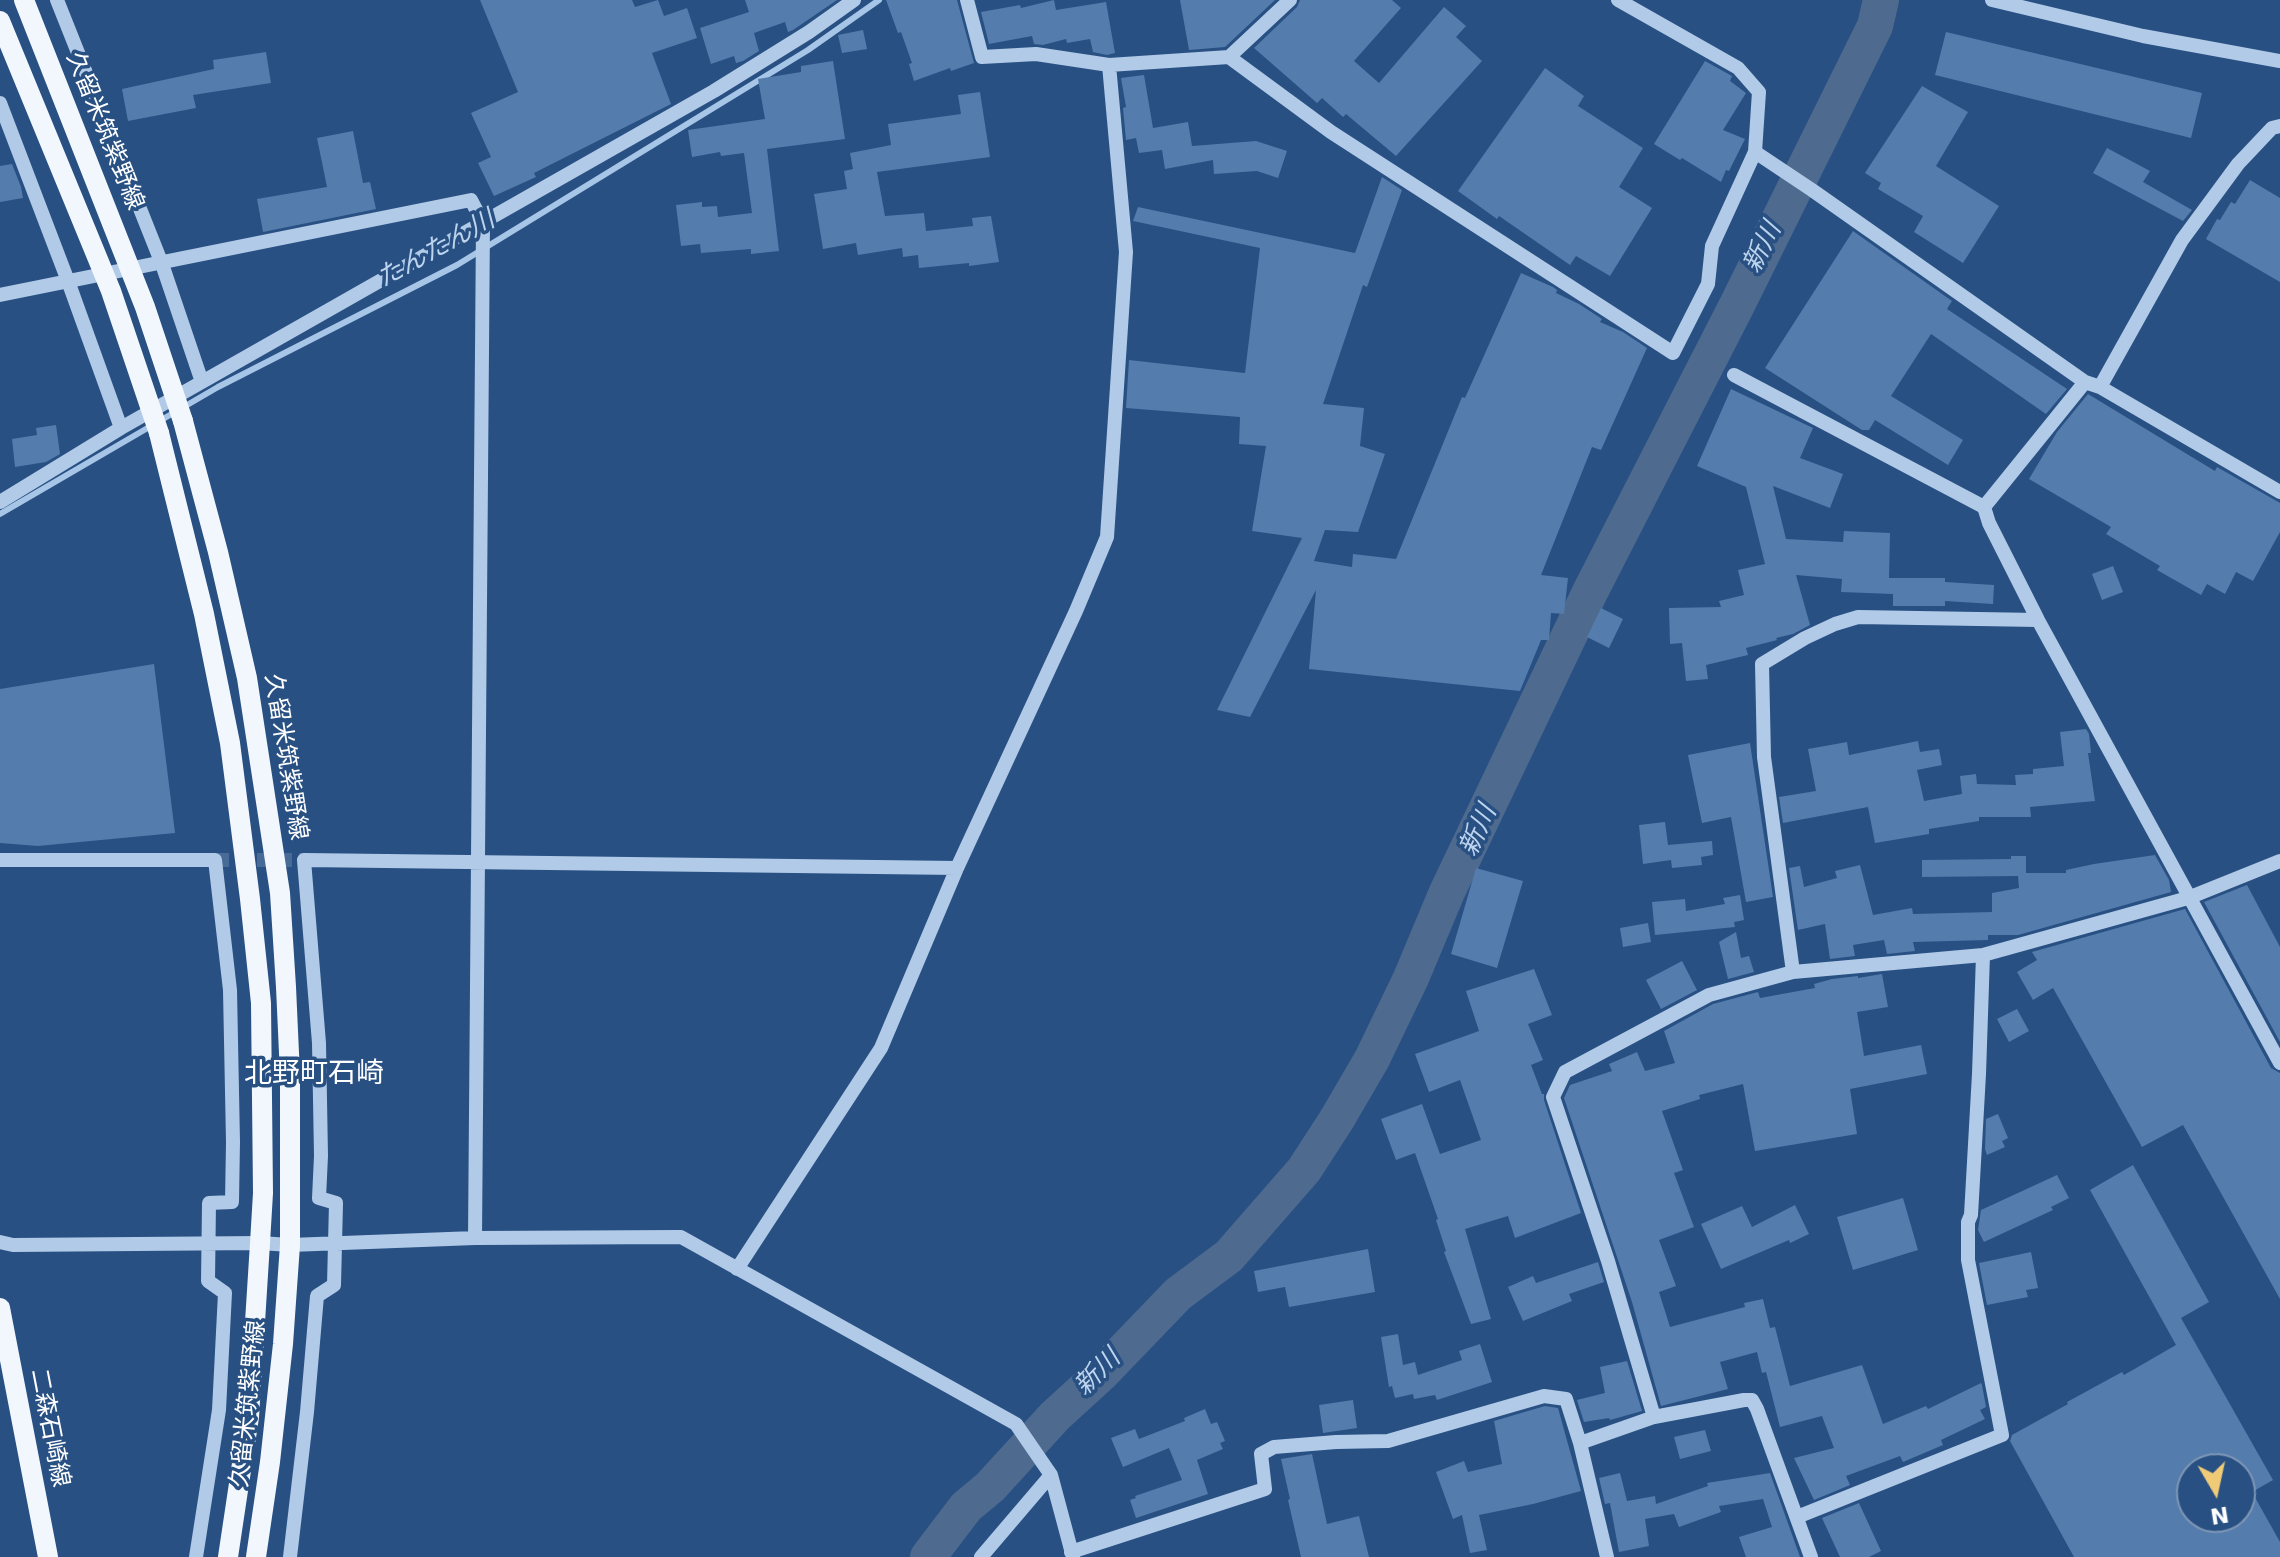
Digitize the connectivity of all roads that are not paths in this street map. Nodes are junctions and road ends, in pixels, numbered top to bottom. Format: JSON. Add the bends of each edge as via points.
{"nodes":[{"id":1,"x":24,"y":0,"type":"edge"},
{"id":2,"x":57,"y":0,"type":"edge"},
{"id":3,"x":854,"y":0,"type":"edge"},
{"id":4,"x":967,"y":0,"type":"edge"},
{"id":5,"x":1290,"y":0,"type":"edge"},
{"id":6,"x":1618,"y":0,"type":"edge"},
{"id":7,"x":1992,"y":0,"type":"edge"},
{"id":8,"x":0,"y":21,"type":"edge"},
{"id":9,"x":1229,"y":57,"type":"junction"},
{"id":10,"x":2280,"y":61,"type":"edge"},
{"id":11,"x":1109,"y":65,"type":"junction"},
{"id":12,"x":0,"y":103,"type":"edge"},
{"id":13,"x":2280,"y":126,"type":"edge"},
{"id":14,"x":1755,"y":152,"type":"junction"},
{"id":15,"x":483,"y":223,"type":"junction"},
{"id":16,"x":162,"y":264,"type":"junction"},
{"id":17,"x":68,"y":281,"type":"junction"},
{"id":18,"x":0,"y":295,"type":"edge"},
{"id":19,"x":1734,"y":375,"type":"dead end"},
{"id":20,"x":202,"y":382,"type":"junction"},
{"id":21,"x":2085,"y":382,"type":"junction"},
{"id":22,"x":2100,"y":387,"type":"junction"},
{"id":23,"x":121,"y":428,"type":"junction"},
{"id":24,"x":2280,"y":492,"type":"edge"},
{"id":25,"x":0,"y":502,"type":"edge"},
{"id":26,"x":1984,"y":507,"type":"junction"},
{"id":27,"x":2038,"y":620,"type":"junction"},
{"id":28,"x":0,"y":860,"type":"edge"},
{"id":29,"x":2280,"y":861,"type":"edge"},
{"id":30,"x":477,"y":863,"type":"junction"},
{"id":31,"x":957,"y":868,"type":"junction"},
{"id":32,"x":2188,"y":898,"type":"junction"},
{"id":33,"x":1983,"y":955,"type":"junction"},
{"id":34,"x":1793,"y":972,"type":"junction"},
{"id":35,"x":2280,"y":1063,"type":"edge"},
{"id":36,"x":475,"y":1238,"type":"junction"},
{"id":37,"x":0,"y":1242,"type":"edge"},
{"id":38,"x":260,"y":1243,"type":"junction"},
{"id":39,"x":335,"y":1243,"type":"junction"},
{"id":40,"x":209,"y":1244,"type":"junction"},
{"id":41,"x":290,"y":1245,"type":"junction"},
{"id":42,"x":737,"y":1269,"type":"junction"},
{"id":43,"x":0,"y":1308,"type":"edge"},
{"id":44,"x":1654,"y":1417,"type":"junction"},
{"id":45,"x":1580,"y":1443,"type":"junction"},
{"id":46,"x":1051,"y":1475,"type":"junction"},
{"id":47,"x":1797,"y":1517,"type":"junction"},
{"id":48,"x":1072,"y":1555,"type":"edge"},
{"id":49,"x":48,"y":1557,"type":"edge"},
{"id":50,"x":196,"y":1557,"type":"edge"},
{"id":51,"x":228,"y":1557,"type":"edge"},
{"id":52,"x":256,"y":1557,"type":"edge"},
{"id":53,"x":290,"y":1557,"type":"edge"},
{"id":54,"x":981,"y":1557,"type":"edge"},
{"id":55,"x":1607,"y":1557,"type":"edge"},
{"id":56,"x":1811,"y":1557,"type":"edge"}],
"edges":[{"from":1,"to":41,"type":"main road","name":"久留米筑紫野線","bridge":true,"via":[[145,307],[183,421],[247,678],[280,893],[290,1075]]},
{"from":2,"to":16,"type":"street"},
{"from":3,"to":15,"type":"street","via":[[714,91]]},
{"from":4,"to":11,"type":"street","via":[[982,57],[1036,54]]},
{"from":5,"to":9,"type":"street"},
{"from":6,"to":14,"type":"street","via":[[1738,68],[1759,92]]},
{"from":7,"to":10,"type":"street"},
{"from":8,"to":38,"type":"main road","name":"久留米筑紫野線","bridge":true,"via":[[111,291],[159,433],[204,614],[224,714],[261,1003]]},
{"from":9,"to":11,"type":"street"},
{"from":9,"to":14,"type":"street","via":[[1331,132],[1673,353],[1708,284],[1712,246]]},
{"from":11,"to":31,"type":"street","via":[[1126,252],[1107,537]]},
{"from":12,"to":17,"type":"street"},
{"from":13,"to":22,"type":"street","via":[[2238,164],[2182,240]]},
{"from":14,"to":21,"type":"street"},
{"from":15,"to":16,"type":"street","via":[[471,200]]},
{"from":15,"to":20,"type":"street"},
{"from":15,"to":30,"type":"street"},
{"from":16,"to":17,"type":"street"},
{"from":16,"to":20,"type":"street"},
{"from":17,"to":18,"type":"street"},
{"from":17,"to":23,"type":"street"},
{"from":19,"to":26,"type":"street"},
{"from":20,"to":23,"type":"street"},
{"from":21,"to":22,"type":"street"},
{"from":21,"to":26,"type":"street"},
{"from":22,"to":24,"type":"street"},
{"from":23,"to":25,"type":"street"},
{"from":26,"to":27,"type":"street"},
{"from":27,"to":32,"type":"street"},
{"from":27,"to":34,"type":"street","via":[[1858,617],[1805,638],[1762,664],[1764,757]]},
{"from":28,"to":40,"type":"street","via":[[215,860],[230,990],[233,1142],[232,1202],[209,1203]]},
{"from":29,"to":32,"type":"street"},
{"from":30,"to":31,"type":"street"},
{"from":30,"to":36,"type":"street"},
{"from":30,"to":39,"type":"street","via":[[304,860],[319,1043],[319,1198],[336,1203]]},
{"from":31,"to":42,"type":"street","via":[[881,1048]]},
{"from":32,"to":33,"type":"street"},
{"from":32,"to":35,"type":"street"},
{"from":33,"to":34,"type":"street"},
{"from":33,"to":47,"type":"street","via":[[1968,1260],[2002,1435]]},
{"from":34,"to":44,"type":"street","via":[[1709,995],[1565,1072],[1553,1097]]},
{"from":36,"to":39,"type":"street"},
{"from":36,"to":42,"type":"street","via":[[681,1237]]},
{"from":37,"to":40,"type":"street"},
{"from":38,"to":40,"type":"street"},
{"from":38,"to":41,"type":"street"},
{"from":38,"to":51,"type":"main road","name":"久留米筑紫野線","via":[[249,1417]]},
{"from":39,"to":41,"type":"street"},
{"from":39,"to":53,"type":"street","via":[[334,1285],[317,1296]]},
{"from":40,"to":50,"type":"street","via":[[208,1281],[225,1293],[219,1410]]},
{"from":41,"to":52,"type":"main road","name":"久留米筑紫野線"},
{"from":42,"to":46,"type":"street","via":[[1016,1424]]},
{"from":43,"to":49,"type":"main road","name":"二森石崎線"},
{"from":44,"to":45,"type":"street"},
{"from":44,"to":47,"type":"street","via":[[1752,1400]]},
{"from":45,"to":48,"type":"street","via":[[1566,1399],[1544,1396],[1388,1441],[1274,1447],[1261,1454],[1265,1489]]},
{"from":45,"to":55,"type":"street"},
{"from":46,"to":48,"type":"street"},
{"from":46,"to":54,"type":"street"},
{"from":47,"to":56,"type":"street"}]}
